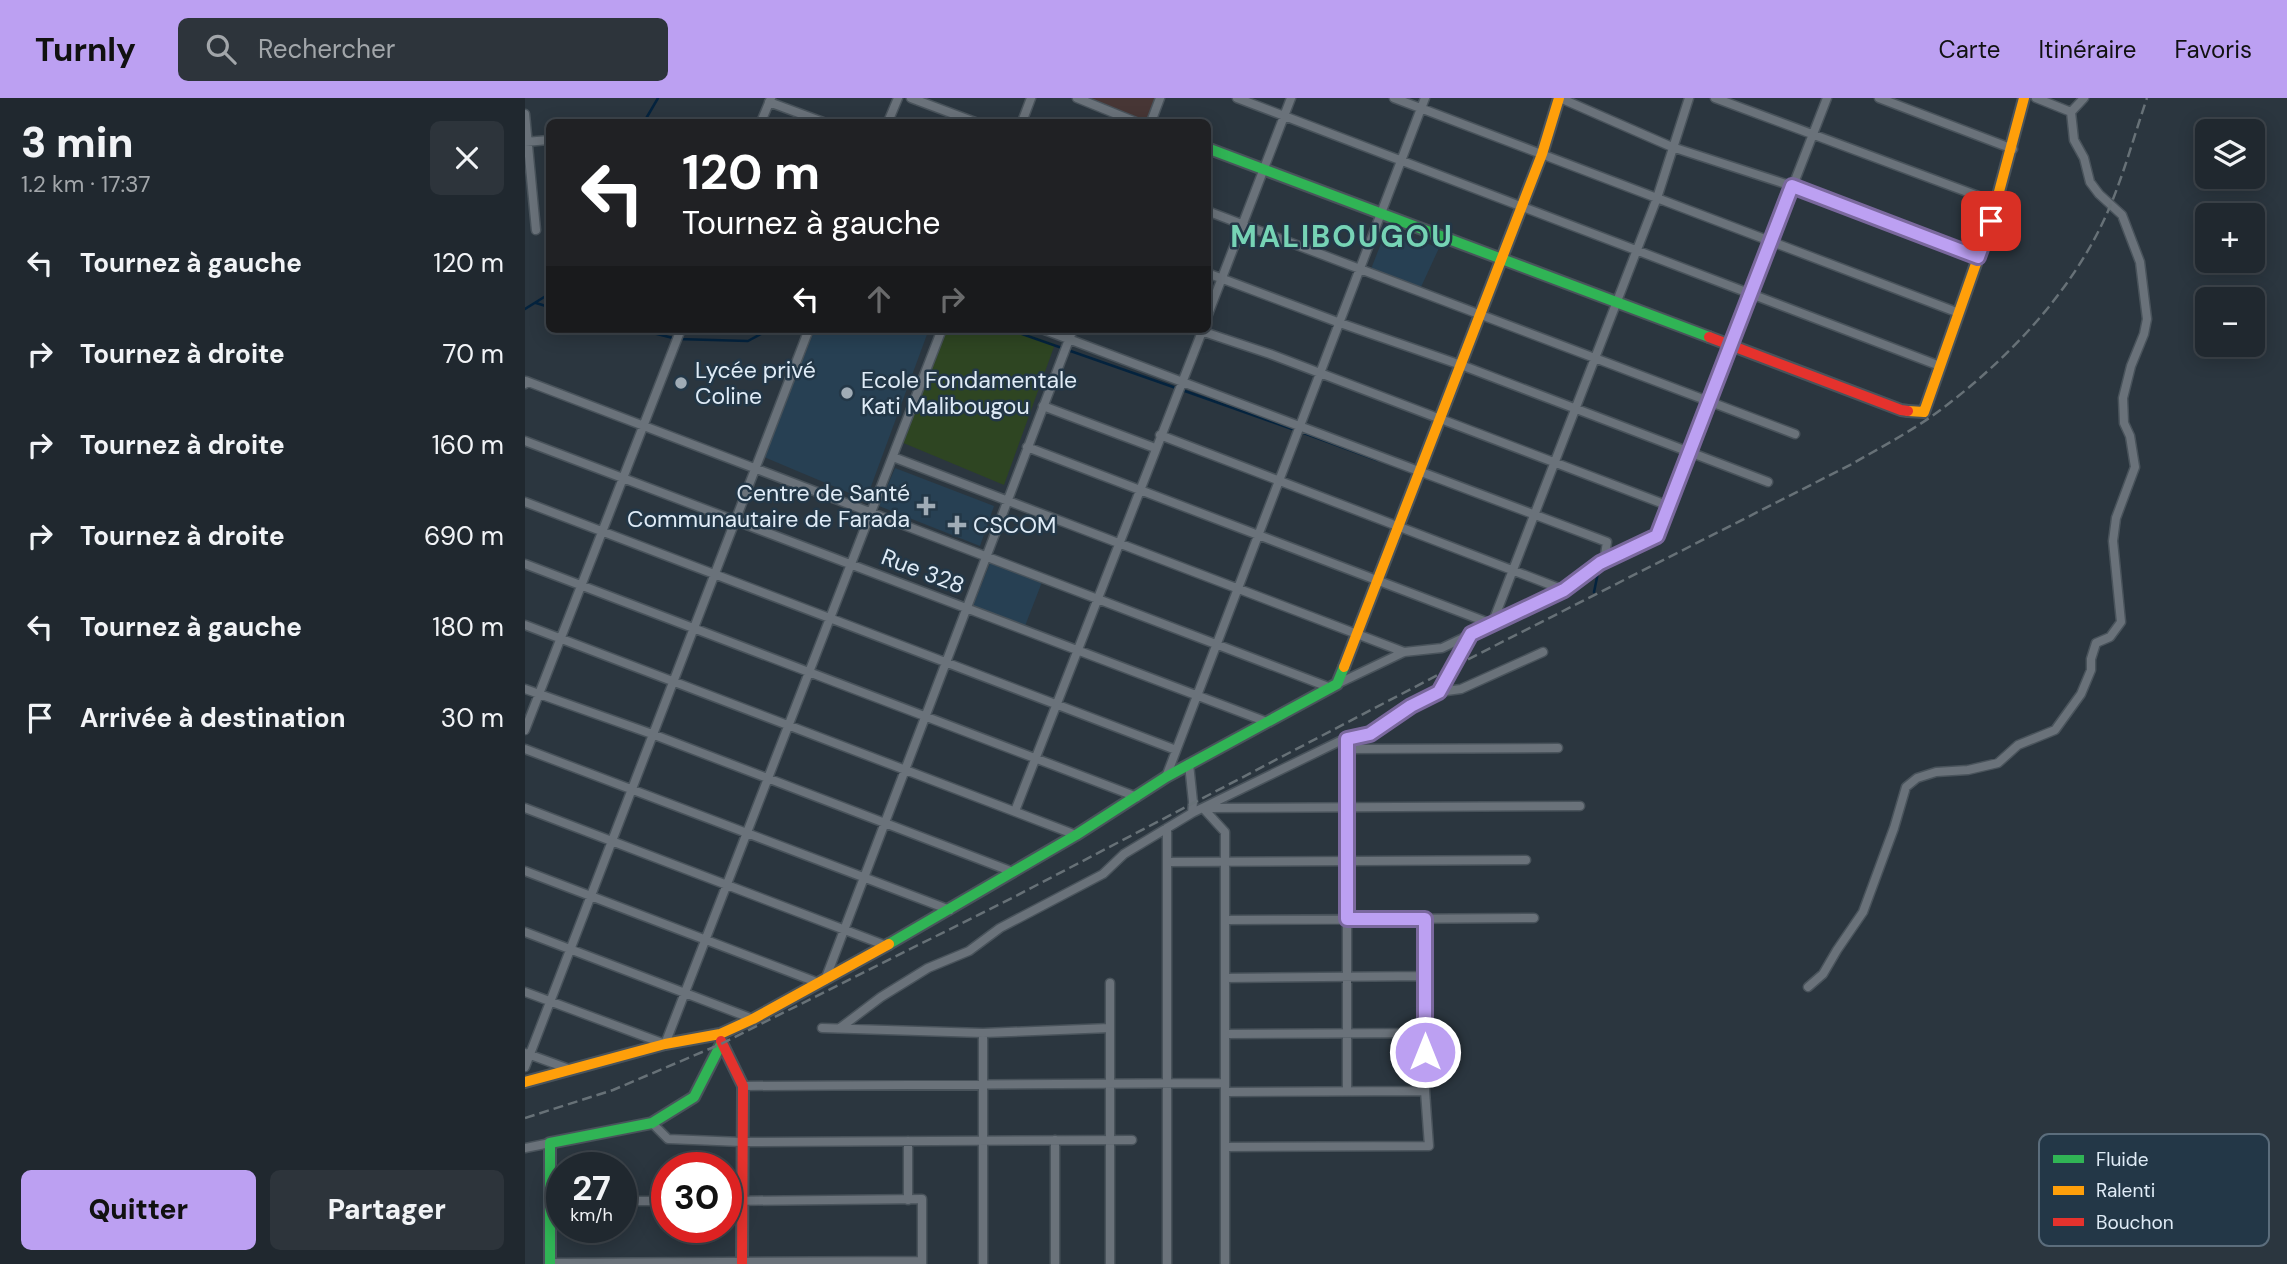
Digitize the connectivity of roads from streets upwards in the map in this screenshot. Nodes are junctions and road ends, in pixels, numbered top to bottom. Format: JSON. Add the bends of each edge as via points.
{"nodes":[{"id":1,"x":898,"y":98,"type":"edge"},
{"id":2,"x":911,"y":98,"type":"edge"},
{"id":3,"x":1031,"y":98,"type":"edge"},
{"id":4,"x":1077,"y":98,"type":"edge"},
{"id":5,"x":1160,"y":98,"type":"edge"},
{"id":6,"x":1237,"y":98,"type":"edge"},
{"id":7,"x":1291,"y":98,"type":"edge"},
{"id":8,"x":1394,"y":98,"type":"edge"},
{"id":9,"x":1425,"y":98,"type":"edge"},
{"id":10,"x":1560,"y":98,"type":"edge"},
{"id":11,"x":1689,"y":98,"type":"edge"},
{"id":12,"x":1714,"y":98,"type":"edge"},
{"id":13,"x":1826,"y":98,"type":"edge"},
{"id":14,"x":1878,"y":98,"type":"edge"},
{"id":15,"x":2024,"y":98,"type":"edge"},
{"id":16,"x":2036,"y":98,"type":"edge"},
{"id":17,"x":2084,"y":98,"type":"edge"},
{"id":18,"x":770,"y":100,"type":"edge"},
{"id":19,"x":1421,"y":108,"type":"junction"},
{"id":20,"x":2071,"y":112,"type":"junction"},
{"id":21,"x":525,"y":114,"type":"edge"},
{"id":22,"x":1284,"y":116,"type":"junction"},
{"id":23,"x":762,"y":119,"type":"edge"},
{"id":24,"x":816,"y":119,"type":"edge"},
{"id":25,"x":889,"y":119,"type":"edge"},
{"id":26,"x":967,"y":119,"type":"edge"},
{"id":27,"x":1023,"y":119,"type":"edge"},
{"id":28,"x":1129,"y":119,"type":"edge"},
{"id":29,"x":1152,"y":119,"type":"edge"},
{"id":30,"x":1813,"y":133,"type":"junction"},
{"id":31,"x":546,"y":140,"type":"edge"},
{"id":32,"x":526,"y":142,"type":"edge"},
{"id":33,"x":1672,"y":147,"type":"junction"},
{"id":34,"x":1211,"y":149,"type":"edge"},
{"id":35,"x":2013,"y":149,"type":"junction"},
{"id":36,"x":1542,"y":154,"type":"junction"},
{"id":37,"x":1401,"y":160,"type":"junction"},
{"id":38,"x":1264,"y":168,"type":"junction"},
{"id":39,"x":1792,"y":186,"type":"junction"},
{"id":40,"x":1657,"y":198,"type":"junction"},
{"id":41,"x":1997,"y":203,"type":"junction"},
{"id":42,"x":1522,"y":206,"type":"junction"},
{"id":43,"x":1211,"y":212,"type":"edge"},
{"id":44,"x":1381,"y":212,"type":"junction"},
{"id":45,"x":1242,"y":224,"type":"junction"},
{"id":46,"x":536,"y":230,"type":"dead end"},
{"id":47,"x":1771,"y":241,"type":"junction"},
{"id":48,"x":1637,"y":250,"type":"junction"},
{"id":49,"x":1978,"y":257,"type":"junction"},
{"id":50,"x":1502,"y":258,"type":"junction"},
{"id":51,"x":1360,"y":269,"type":"junction"},
{"id":52,"x":1211,"y":274,"type":"edge"},
{"id":53,"x":1222,"y":279,"type":"junction"},
{"id":54,"x":1751,"y":293,"type":"junction"},
{"id":55,"x":1617,"y":302,"type":"junction"},
{"id":56,"x":1211,"y":307,"type":"edge"},
{"id":57,"x":1959,"y":313,"type":"junction"},
{"id":58,"x":1481,"y":314,"type":"junction"},
{"id":59,"x":1340,"y":323,"type":"junction"},
{"id":60,"x":679,"y":333,"type":"edge"},
{"id":61,"x":807,"y":333,"type":"edge"},
{"id":62,"x":940,"y":333,"type":"edge"},
{"id":63,"x":1053,"y":333,"type":"edge"},
{"id":64,"x":1071,"y":333,"type":"edge"},
{"id":65,"x":1199,"y":333,"type":"edge"},
{"id":66,"x":1208,"y":333,"type":"edge"},
{"id":67,"x":1069,"y":339,"type":"junction"},
{"id":68,"x":1731,"y":345,"type":"junction"},
{"id":69,"x":1595,"y":358,"type":"junction"},
{"id":70,"x":1461,"y":365,"type":"junction"},
{"id":71,"x":1940,"y":366,"type":"junction"},
{"id":72,"x":1320,"y":373,"type":"junction"},
{"id":73,"x":1181,"y":382,"type":"junction"},
{"id":74,"x":525,"y":384,"type":"edge"},
{"id":75,"x":1709,"y":402,"type":"junction"},
{"id":76,"x":1044,"y":406,"type":"junction"},
{"id":77,"x":1576,"y":409,"type":"junction"},
{"id":78,"x":1440,"y":419,"type":"junction"},
{"id":79,"x":643,"y":426,"type":"junction"},
{"id":80,"x":1299,"y":427,"type":"junction"},
{"id":81,"x":1795,"y":434,"type":"dead end"},
{"id":82,"x":1160,"y":435,"type":"junction"},
{"id":83,"x":525,"y":442,"type":"edge"},
{"id":84,"x":1027,"y":447,"type":"junction"},
{"id":85,"x":1155,"y":448,"type":"junction"},
{"id":86,"x":1690,"y":452,"type":"junction"},
{"id":87,"x":893,"y":457,"type":"junction"},
{"id":88,"x":1555,"y":462,"type":"junction"},
{"id":89,"x":754,"y":468,"type":"junction"},
{"id":90,"x":1419,"y":472,"type":"junction"},
{"id":91,"x":623,"y":478,"type":"junction"},
{"id":92,"x":1279,"y":481,"type":"junction"},
{"id":93,"x":1767,"y":482,"type":"dead end"},
{"id":94,"x":1139,"y":490,"type":"junction"},
{"id":95,"x":1007,"y":501,"type":"junction"},
{"id":96,"x":525,"y":502,"type":"edge"},
{"id":97,"x":1669,"y":506,"type":"junction"},
{"id":98,"x":871,"y":513,"type":"junction"},
{"id":99,"x":1534,"y":516,"type":"junction"},
{"id":100,"x":734,"y":520,"type":"junction"},
{"id":101,"x":1399,"y":526,"type":"junction"},
{"id":102,"x":602,"y":532,"type":"junction"},
{"id":103,"x":1258,"y":535,"type":"junction"},
{"id":104,"x":1119,"y":543,"type":"junction"},
{"id":105,"x":986,"y":556,"type":"junction"},
{"id":106,"x":1604,"y":561,"type":"junction"},
{"id":107,"x":525,"y":564,"type":"edge"},
{"id":108,"x":851,"y":565,"type":"junction"},
{"id":109,"x":1513,"y":570,"type":"junction"},
{"id":110,"x":714,"y":574,"type":"junction"},
{"id":111,"x":1377,"y":580,"type":"junction"},
{"id":112,"x":581,"y":585,"type":"junction"},
{"id":113,"x":1238,"y":588,"type":"junction"},
{"id":114,"x":1564,"y":590,"type":"junction"},
{"id":115,"x":1097,"y":598,"type":"junction"},
{"id":116,"x":966,"y":608,"type":"junction"},
{"id":117,"x":830,"y":618,"type":"junction"},
{"id":118,"x":1492,"y":624,"type":"junction"},
{"id":119,"x":525,"y":625,"type":"edge"},
{"id":120,"x":693,"y":628,"type":"junction"},
{"id":121,"x":1357,"y":634,"type":"junction"},
{"id":122,"x":1471,"y":634,"type":"junction"},
{"id":123,"x":561,"y":639,"type":"junction"},
{"id":124,"x":1217,"y":644,"type":"junction"},
{"id":125,"x":1077,"y":650,"type":"junction"},
{"id":126,"x":1404,"y":652,"type":"junction"},
{"id":127,"x":1543,"y":652,"type":"dead end"},
{"id":128,"x":946,"y":663,"type":"junction"},
{"id":129,"x":810,"y":672,"type":"junction"},
{"id":130,"x":672,"y":681,"type":"junction"},
{"id":131,"x":1334,"y":686,"type":"junction"},
{"id":132,"x":525,"y":689,"type":"edge"},
{"id":133,"x":1439,"y":692,"type":"junction"},
{"id":134,"x":539,"y":694,"type":"junction"},
{"id":135,"x":1197,"y":695,"type":"junction"},
{"id":136,"x":1056,"y":704,"type":"junction"},
{"id":137,"x":925,"y":716,"type":"junction"},
{"id":138,"x":1268,"y":722,"type":"junction"},
{"id":139,"x":789,"y":726,"type":"junction"},
{"id":140,"x":525,"y":730,"type":"edge"},
{"id":141,"x":652,"y":734,"type":"junction"},
{"id":142,"x":1347,"y":739,"type":"junction"},
{"id":143,"x":525,"y":748,"type":"edge"},
{"id":144,"x":1558,"y":748,"type":"dead end"},
{"id":145,"x":1347,"y":749,"type":"junction"},
{"id":146,"x":1176,"y":750,"type":"junction"},
{"id":147,"x":1035,"y":758,"type":"junction"},
{"id":148,"x":1189,"y":764,"type":"junction"},
{"id":149,"x":905,"y":770,"type":"junction"},
{"id":150,"x":1166,"y":777,"type":"junction"},
{"id":151,"x":768,"y":779,"type":"junction"},
{"id":152,"x":631,"y":789,"type":"junction"},
{"id":153,"x":1137,"y":797,"type":"junction"},
{"id":154,"x":1580,"y":806,"type":"dead end"},
{"id":155,"x":525,"y":808,"type":"edge"},
{"id":156,"x":1203,"y":808,"type":"junction"},
{"id":157,"x":1347,"y":808,"type":"junction"},
{"id":158,"x":1015,"y":811,"type":"junction"},
{"id":159,"x":1192,"y":813,"type":"junction"},
{"id":160,"x":885,"y":822,"type":"junction"},
{"id":161,"x":1167,"y":828,"type":"junction"},
{"id":162,"x":747,"y":833,"type":"junction"},
{"id":163,"x":1076,"y":835,"type":"junction"},
{"id":164,"x":610,"y":841,"type":"junction"},
{"id":165,"x":1526,"y":860,"type":"dead end"},
{"id":166,"x":1225,"y":861,"type":"junction"},
{"id":167,"x":1347,"y":861,"type":"junction"},
{"id":168,"x":1167,"y":862,"type":"junction"},
{"id":169,"x":525,"y":870,"type":"edge"},
{"id":170,"x":1013,"y":872,"type":"junction"},
{"id":171,"x":864,"y":877,"type":"junction"},
{"id":172,"x":727,"y":885,"type":"junction"},
{"id":173,"x":591,"y":896,"type":"junction"},
{"id":174,"x":950,"y":910,"type":"junction"},
{"id":175,"x":1534,"y":918,"type":"dead end"},
{"id":176,"x":1347,"y":919,"type":"junction"},
{"id":177,"x":1425,"y":919,"type":"junction"},
{"id":178,"x":1225,"y":920,"type":"junction"},
{"id":179,"x":844,"y":930,"type":"junction"},
{"id":180,"x":525,"y":932,"type":"edge"},
{"id":181,"x":706,"y":940,"type":"junction"},
{"id":182,"x":887,"y":946,"type":"junction"},
{"id":183,"x":571,"y":948,"type":"junction"},
{"id":184,"x":1426,"y":976,"type":"junction"},
{"id":185,"x":1347,"y":977,"type":"junction"},
{"id":186,"x":1225,"y":978,"type":"junction"},
{"id":187,"x":822,"y":982,"type":"junction"},
{"id":188,"x":1110,"y":983,"type":"dead end"},
{"id":189,"x":1808,"y":987,"type":"dead end"},
{"id":190,"x":525,"y":992,"type":"edge"},
{"id":191,"x":685,"y":992,"type":"junction"},
{"id":192,"x":551,"y":1002,"type":"junction"},
{"id":193,"x":753,"y":1019,"type":"junction"},
{"id":194,"x":822,"y":1028,"type":"dead end"},
{"id":195,"x":840,"y":1028,"type":"junction"},
{"id":196,"x":1109,"y":1028,"type":"junction"},
{"id":197,"x":983,"y":1033,"type":"junction"},
{"id":198,"x":1347,"y":1033,"type":"junction"},
{"id":199,"x":1425,"y":1033,"type":"junction"},
{"id":200,"x":1225,"y":1034,"type":"junction"},
{"id":201,"x":721,"y":1039,"type":"junction"},
{"id":202,"x":666,"y":1044,"type":"junction"},
{"id":203,"x":528,"y":1054,"type":"edge"},
{"id":204,"x":525,"y":1067,"type":"edge"},
{"id":205,"x":569,"y":1069,"type":"junction"},
{"id":206,"x":525,"y":1082,"type":"edge"},
{"id":207,"x":1167,"y":1083,"type":"junction"},
{"id":208,"x":983,"y":1084,"type":"junction"},
{"id":209,"x":1110,"y":1084,"type":"junction"},
{"id":210,"x":743,"y":1086,"type":"junction"},
{"id":211,"x":1225,"y":1088,"type":"junction"},
{"id":212,"x":1347,"y":1091,"type":"junction"},
{"id":213,"x":1425,"y":1091,"type":"junction"},
{"id":214,"x":652,"y":1123,"type":"junction"},
{"id":215,"x":1055,"y":1140,"type":"junction"},
{"id":216,"x":1110,"y":1140,"type":"junction"},
{"id":217,"x":1132,"y":1140,"type":"dead end"},
{"id":218,"x":908,"y":1141,"type":"junction"},
{"id":219,"x":983,"y":1141,"type":"junction"},
{"id":220,"x":743,"y":1142,"type":"junction"},
{"id":221,"x":550,"y":1143,"type":"junction"},
{"id":222,"x":1225,"y":1147,"type":"junction"},
{"id":223,"x":525,"y":1148,"type":"edge"},
{"id":224,"x":551,"y":1152,"type":"edge"},
{"id":225,"x":743,"y":1200,"type":"junction"},
{"id":226,"x":908,"y":1200,"type":"junction"},
{"id":227,"x":552,"y":1243,"type":"edge"},
{"id":228,"x":742,"y":1263,"type":"edge"},
{"id":229,"x":922,"y":1263,"type":"edge"},
{"id":230,"x":550,"y":1264,"type":"edge"},
{"id":231,"x":983,"y":1264,"type":"edge"},
{"id":232,"x":1055,"y":1264,"type":"edge"},
{"id":233,"x":1110,"y":1264,"type":"edge"},
{"id":234,"x":1167,"y":1264,"type":"edge"},
{"id":235,"x":1225,"y":1264,"type":"edge"}],
"edges":[{"from":1,"to":25,"type":"street"},
{"from":2,"to":26,"type":"street"},
{"from":3,"to":27,"type":"street"},
{"from":4,"to":28,"type":"street"},
{"from":5,"to":29,"type":"street"},
{"from":6,"to":22,"type":"street"},
{"from":7,"to":22,"type":"street"},
{"from":8,"to":19,"type":"street"},
{"from":9,"to":19,"type":"street"},
{"from":10,"to":33,"type":"street"},
{"from":10,"to":36,"type":"street"},
{"from":11,"to":33,"type":"street"},
{"from":12,"to":30,"type":"street"},
{"from":13,"to":30,"type":"street"},
{"from":14,"to":35,"type":"street"},
{"from":15,"to":35,"type":"street"},
{"from":16,"to":20,"type":"street"},
{"from":17,"to":20,"type":"street"},
{"from":18,"to":23,"type":"street"},
{"from":18,"to":24,"type":"street"},
{"from":19,"to":36,"type":"street"},
{"from":19,"to":37,"type":"street"},
{"from":20,"to":189,"type":"street","via":[[2074,140],[2091,182],[2122,215],[2140,262],[2147,319],[2123,398],[2135,467],[2116,518],[2113,541],[2121,622],[2110,637],[2096,643],[2081,694],[2055,730],[2018,746],[1998,764],[1936,772],[1906,786],[1863,912],[1823,974]]},
{"from":21,"to":32,"type":"street"},
{"from":22,"to":37,"type":"street"},
{"from":22,"to":38,"type":"street"},
{"from":30,"to":39,"type":"street"},
{"from":30,"to":41,"type":"street"},
{"from":31,"to":32,"type":"street"},
{"from":32,"to":46,"type":"street"},
{"from":33,"to":39,"type":"street"},
{"from":33,"to":40,"type":"street"},
{"from":34,"to":38,"type":"street"},
{"from":35,"to":41,"type":"street"},
{"from":36,"to":40,"type":"street"},
{"from":36,"to":42,"type":"street"},
{"from":37,"to":42,"type":"street"},
{"from":37,"to":44,"type":"street"},
{"from":38,"to":44,"type":"street"},
{"from":38,"to":45,"type":"street"},
{"from":39,"to":47,"type":"street"},
{"from":39,"to":49,"type":"street"},
{"from":40,"to":47,"type":"street"},
{"from":40,"to":48,"type":"street"},
{"from":41,"to":49,"type":"street"},
{"from":42,"to":48,"type":"street"},
{"from":42,"to":50,"type":"street"},
{"from":43,"to":45,"type":"street"},
{"from":44,"to":50,"type":"street"},
{"from":44,"to":51,"type":"street"},
{"from":45,"to":51,"type":"street"},
{"from":45,"to":53,"type":"street"},
{"from":47,"to":54,"type":"street"},
{"from":47,"to":57,"type":"street"},
{"from":48,"to":54,"type":"street"},
{"from":48,"to":55,"type":"street"},
{"from":49,"to":57,"type":"street"},
{"from":50,"to":55,"type":"street"},
{"from":50,"to":58,"type":"street"},
{"from":51,"to":58,"type":"street"},
{"from":51,"to":59,"type":"street"},
{"from":52,"to":53,"type":"street"},
{"from":53,"to":56,"type":"street"},
{"from":53,"to":59,"type":"street"},
{"from":54,"to":68,"type":"street"},
{"from":54,"to":71,"type":"street"},
{"from":55,"to":68,"type":"street"},
{"from":55,"to":69,"type":"street"},
{"from":57,"to":71,"type":"street"},
{"from":58,"to":69,"type":"street"},
{"from":58,"to":70,"type":"street"},
{"from":59,"to":70,"type":"street"},
{"from":59,"to":72,"type":"street"},
{"from":60,"to":79,"type":"street"},
{"from":61,"to":89,"type":"street"},
{"from":62,"to":87,"type":"street"},
{"from":63,"to":67,"type":"street"},
{"from":64,"to":67,"type":"street"},
{"from":65,"to":73,"type":"street"},
{"from":66,"to":72,"type":"street"},
{"from":67,"to":73,"type":"street"},
{"from":67,"to":76,"type":"street"},
{"from":68,"to":71,"type":"street","via":[[1901,410],[1924,412]]},
{"from":68,"to":75,"type":"street"},
{"from":69,"to":75,"type":"street"},
{"from":69,"to":77,"type":"street"},
{"from":70,"to":77,"type":"street"},
{"from":70,"to":78,"type":"street"},
{"from":72,"to":78,"type":"street"},
{"from":72,"to":80,"type":"street"},
{"from":73,"to":80,"type":"street"},
{"from":73,"to":82,"type":"street"},
{"from":74,"to":79,"type":"street"},
{"from":75,"to":81,"type":"street"},
{"from":75,"to":86,"type":"street"},
{"from":76,"to":84,"type":"street"},
{"from":76,"to":85,"type":"street"},
{"from":77,"to":86,"type":"street"},
{"from":77,"to":88,"type":"street"},
{"from":78,"to":88,"type":"street"},
{"from":78,"to":90,"type":"street"},
{"from":79,"to":89,"type":"street"},
{"from":79,"to":91,"type":"street"},
{"from":80,"to":90,"type":"street"},
{"from":80,"to":92,"type":"street"},
{"from":82,"to":85,"type":"street"},
{"from":82,"to":92,"type":"street"},
{"from":83,"to":91,"type":"street","name":"Rue 328"},
{"from":84,"to":94,"type":"street"},
{"from":84,"to":95,"type":"street"},
{"from":85,"to":94,"type":"street"},
{"from":86,"to":93,"type":"street"},
{"from":86,"to":97,"type":"street"},
{"from":87,"to":95,"type":"street"},
{"from":87,"to":98,"type":"street"},
{"from":88,"to":97,"type":"street"},
{"from":88,"to":99,"type":"street"},
{"from":89,"to":98,"type":"street"},
{"from":89,"to":100,"type":"street"},
{"from":90,"to":99,"type":"street"},
{"from":90,"to":101,"type":"street"},
{"from":91,"to":100,"type":"street","name":"Rue 328"},
{"from":91,"to":102,"type":"street"},
{"from":92,"to":101,"type":"street"},
{"from":92,"to":103,"type":"street"},
{"from":94,"to":103,"type":"street"},
{"from":94,"to":104,"type":"street"},
{"from":95,"to":104,"type":"street"},
{"from":95,"to":105,"type":"street"},
{"from":96,"to":102,"type":"street"},
{"from":97,"to":106,"type":"street","via":[[1657,536]]},
{"from":98,"to":105,"type":"street"},
{"from":98,"to":108,"type":"street"},
{"from":99,"to":106,"type":"street","via":[[1607,542]]},
{"from":99,"to":109,"type":"street"},
{"from":100,"to":108,"type":"street","name":"Rue 328"},
{"from":100,"to":110,"type":"street"},
{"from":101,"to":109,"type":"street"},
{"from":101,"to":111,"type":"street"},
{"from":102,"to":110,"type":"street"},
{"from":102,"to":112,"type":"street"},
{"from":103,"to":111,"type":"street"},
{"from":103,"to":113,"type":"street"},
{"from":104,"to":113,"type":"street"},
{"from":104,"to":115,"type":"street"},
{"from":105,"to":115,"type":"street"},
{"from":105,"to":116,"type":"street"},
{"from":106,"to":114,"type":"street"},
{"from":107,"to":112,"type":"street"},
{"from":108,"to":116,"type":"street","name":"Rue 328"},
{"from":108,"to":117,"type":"street"},
{"from":109,"to":114,"type":"street"},
{"from":109,"to":118,"type":"street"},
{"from":110,"to":117,"type":"street"},
{"from":110,"to":120,"type":"street"},
{"from":111,"to":118,"type":"street"},
{"from":111,"to":121,"type":"street"},
{"from":112,"to":120,"type":"street"},
{"from":112,"to":123,"type":"street"},
{"from":113,"to":121,"type":"street"},
{"from":113,"to":124,"type":"street"},
{"from":114,"to":118,"type":"street"},
{"from":115,"to":124,"type":"street"},
{"from":115,"to":125,"type":"street"},
{"from":116,"to":125,"type":"street","name":"Rue 328"},
{"from":116,"to":128,"type":"street"},
{"from":117,"to":128,"type":"street"},
{"from":117,"to":129,"type":"street"},
{"from":118,"to":122,"type":"street"},
{"from":119,"to":123,"type":"street"},
{"from":120,"to":129,"type":"street"},
{"from":120,"to":130,"type":"street"},
{"from":121,"to":126,"type":"street"},
{"from":121,"to":131,"type":"street"},
{"from":122,"to":126,"type":"street","via":[[1443,648]]},
{"from":122,"to":133,"type":"street"},
{"from":123,"to":130,"type":"street"},
{"from":123,"to":134,"type":"street"},
{"from":124,"to":131,"type":"street"},
{"from":124,"to":135,"type":"street"},
{"from":125,"to":135,"type":"street","name":"Rue 328"},
{"from":125,"to":136,"type":"street"},
{"from":126,"to":131,"type":"street"},
{"from":127,"to":133,"type":"street","via":[[1461,689]]},
{"from":128,"to":136,"type":"street"},
{"from":128,"to":137,"type":"street"},
{"from":129,"to":137,"type":"street"},
{"from":129,"to":139,"type":"street"},
{"from":130,"to":139,"type":"street"},
{"from":130,"to":141,"type":"street"},
{"from":131,"to":138,"type":"street"},
{"from":132,"to":134,"type":"street"},
{"from":133,"to":142,"type":"street","via":[[1370,734]]},
{"from":134,"to":140,"type":"street"},
{"from":134,"to":141,"type":"street"},
{"from":135,"to":138,"type":"street","name":"Rue 328"},
{"from":135,"to":146,"type":"street"},
{"from":136,"to":146,"type":"street"},
{"from":136,"to":147,"type":"street"},
{"from":137,"to":147,"type":"street"},
{"from":137,"to":149,"type":"street"},
{"from":138,"to":148,"type":"street"},
{"from":139,"to":149,"type":"street"},
{"from":139,"to":151,"type":"street"},
{"from":141,"to":151,"type":"street"},
{"from":141,"to":152,"type":"street"},
{"from":142,"to":145,"type":"street"},
{"from":142,"to":156,"type":"street"},
{"from":143,"to":152,"type":"street"},
{"from":144,"to":145,"type":"street"},
{"from":145,"to":157,"type":"street"},
{"from":146,"to":150,"type":"street"},
{"from":147,"to":153,"type":"street"},
{"from":147,"to":158,"type":"street"},
{"from":148,"to":150,"type":"street"},
{"from":148,"to":159,"type":"street"},
{"from":149,"to":158,"type":"street"},
{"from":149,"to":160,"type":"street"},
{"from":150,"to":153,"type":"street"},
{"from":151,"to":160,"type":"street"},
{"from":151,"to":162,"type":"street"},
{"from":152,"to":162,"type":"street"},
{"from":152,"to":164,"type":"street"},
{"from":153,"to":163,"type":"street"},
{"from":154,"to":157,"type":"street"},
{"from":155,"to":164,"type":"street"},
{"from":156,"to":157,"type":"street"},
{"from":156,"to":159,"type":"street"},
{"from":156,"to":166,"type":"street","via":[[1225,832]]},
{"from":157,"to":167,"type":"street"},
{"from":158,"to":163,"type":"street"},
{"from":159,"to":161,"type":"street"},
{"from":160,"to":170,"type":"street"},
{"from":160,"to":171,"type":"street"},
{"from":161,"to":168,"type":"street"},
{"from":161,"to":195,"type":"street","via":[[1124,854],[1103,874],[1000,928],[968,951],[928,968]]},
{"from":162,"to":171,"type":"street"},
{"from":162,"to":172,"type":"street"},
{"from":163,"to":170,"type":"street"},
{"from":164,"to":172,"type":"street"},
{"from":164,"to":173,"type":"street"},
{"from":165,"to":167,"type":"street"},
{"from":166,"to":167,"type":"street"},
{"from":166,"to":168,"type":"street"},
{"from":166,"to":178,"type":"street"},
{"from":167,"to":176,"type":"street"},
{"from":168,"to":207,"type":"street"},
{"from":169,"to":173,"type":"street"},
{"from":170,"to":174,"type":"street"},
{"from":171,"to":174,"type":"street"},
{"from":171,"to":179,"type":"street"},
{"from":172,"to":179,"type":"street"},
{"from":172,"to":181,"type":"street"},
{"from":173,"to":181,"type":"street"},
{"from":173,"to":183,"type":"street"},
{"from":174,"to":182,"type":"street"},
{"from":175,"to":177,"type":"street"},
{"from":176,"to":177,"type":"street"},
{"from":176,"to":178,"type":"street"},
{"from":176,"to":185,"type":"street"},
{"from":177,"to":184,"type":"street"},
{"from":178,"to":186,"type":"street"},
{"from":179,"to":182,"type":"street"},
{"from":179,"to":187,"type":"street"},
{"from":180,"to":183,"type":"street"},
{"from":181,"to":187,"type":"street"},
{"from":181,"to":191,"type":"street"},
{"from":182,"to":187,"type":"street"},
{"from":183,"to":191,"type":"street"},
{"from":183,"to":192,"type":"street"},
{"from":184,"to":185,"type":"street"},
{"from":184,"to":199,"type":"street"},
{"from":185,"to":186,"type":"street"},
{"from":185,"to":198,"type":"street"},
{"from":186,"to":200,"type":"street"},
{"from":187,"to":193,"type":"street"},
{"from":188,"to":196,"type":"street"},
{"from":190,"to":192,"type":"street"},
{"from":191,"to":193,"type":"street"},
{"from":191,"to":202,"type":"street"},
{"from":192,"to":202,"type":"street"},
{"from":192,"to":203,"type":"street"},
{"from":193,"to":201,"type":"street"},
{"from":194,"to":195,"type":"street"},
{"from":195,"to":197,"type":"street"},
{"from":196,"to":197,"type":"street"},
{"from":196,"to":209,"type":"street"},
{"from":197,"to":208,"type":"street"},
{"from":198,"to":199,"type":"street"},
{"from":198,"to":200,"type":"street"},
{"from":198,"to":212,"type":"street"},
{"from":199,"to":213,"type":"street"},
{"from":200,"to":211,"type":"street"},
{"from":201,"to":202,"type":"street"},
{"from":201,"to":210,"type":"street"},
{"from":201,"to":214,"type":"street","via":[[694,1097]]},
{"from":202,"to":205,"type":"street"},
{"from":203,"to":204,"type":"street"},
{"from":203,"to":205,"type":"street"},
{"from":205,"to":206,"type":"street"},
{"from":207,"to":209,"type":"street"},
{"from":207,"to":211,"type":"street"},
{"from":207,"to":234,"type":"street"},
{"from":208,"to":209,"type":"street"},
{"from":208,"to":210,"type":"street"},
{"from":208,"to":219,"type":"street"},
{"from":209,"to":216,"type":"street"},
{"from":210,"to":220,"type":"street"},
{"from":211,"to":212,"type":"street"},
{"from":211,"to":222,"type":"street"},
{"from":212,"to":213,"type":"street"},
{"from":213,"to":222,"type":"street","via":[[1429,1146]]},
{"from":214,"to":220,"type":"street","via":[[668,1139]]},
{"from":214,"to":221,"type":"street"},
{"from":215,"to":216,"type":"street"},
{"from":215,"to":219,"type":"street"},
{"from":215,"to":232,"type":"street"},
{"from":216,"to":217,"type":"street"},
{"from":216,"to":233,"type":"street"},
{"from":218,"to":219,"type":"street"},
{"from":218,"to":220,"type":"street"},
{"from":218,"to":226,"type":"street"},
{"from":219,"to":231,"type":"street"},
{"from":220,"to":225,"type":"street"},
{"from":221,"to":223,"type":"street"},
{"from":221,"to":224,"type":"street"},
{"from":222,"to":235,"type":"street"},
{"from":225,"to":226,"type":"street"},
{"from":225,"to":228,"type":"street"},
{"from":226,"to":229,"type":"street","via":[[922,1199]]},
{"from":227,"to":230,"type":"street"},
{"from":228,"to":229,"type":"street"},
{"from":228,"to":230,"type":"street"}]}
